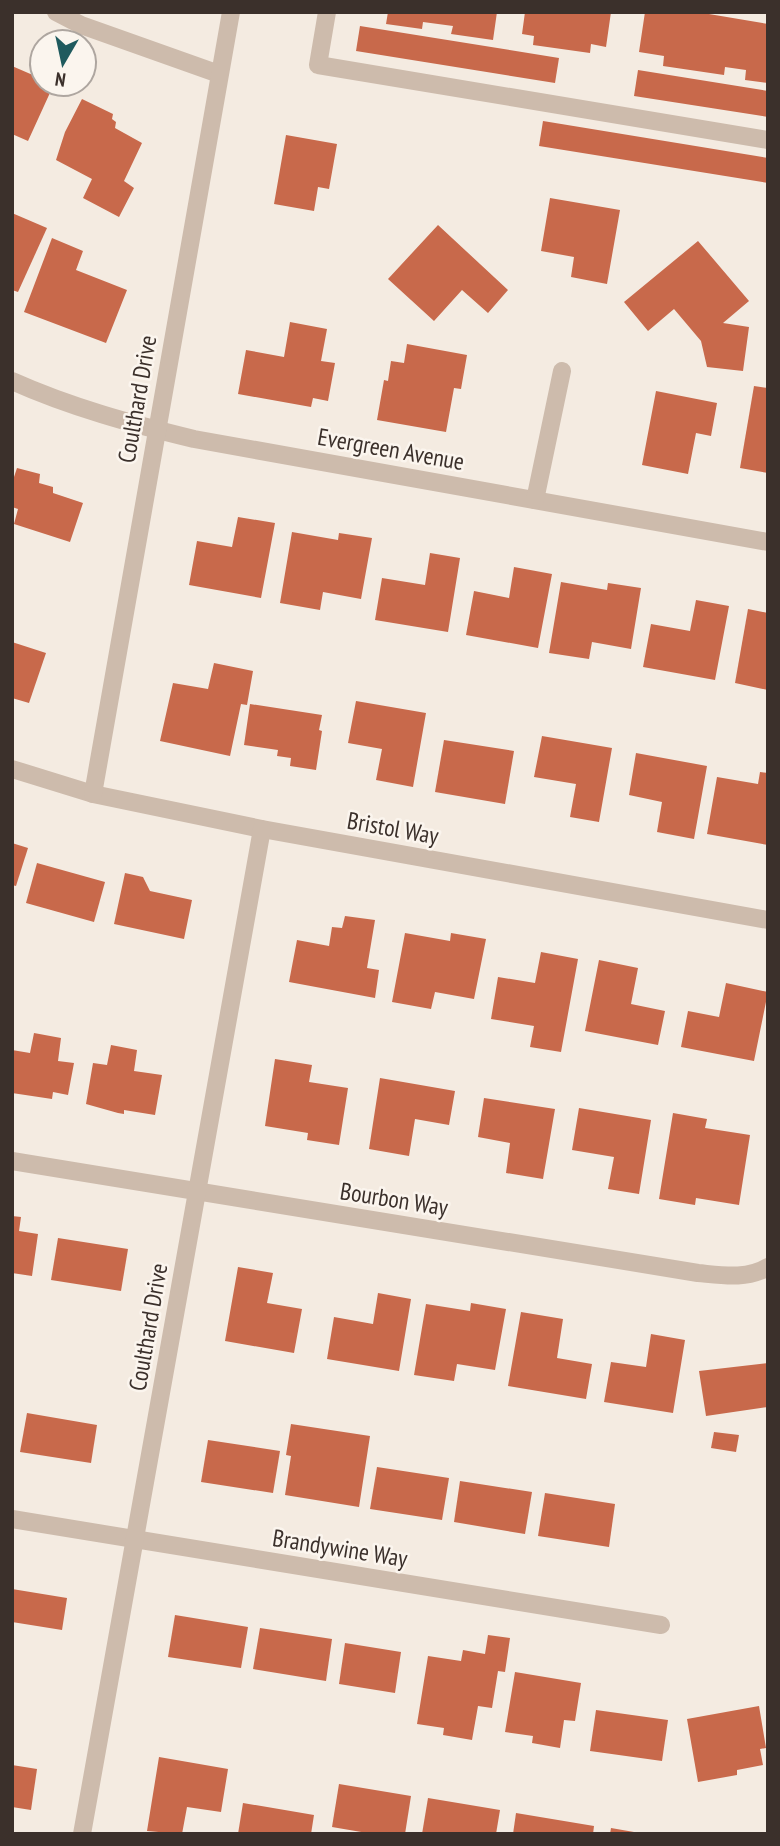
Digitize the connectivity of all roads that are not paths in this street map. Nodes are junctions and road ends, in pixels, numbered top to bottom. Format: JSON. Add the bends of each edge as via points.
{"nodes":[{"id":1,"x":56,"y":12,"type":"edge"},
{"id":2,"x":231,"y":12,"type":"edge"},
{"id":3,"x":327,"y":12,"type":"edge"},
{"id":4,"x":219,"y":75,"type":"junction"},
{"id":5,"x":768,"y":140,"type":"edge"},
{"id":6,"x":562,"y":371,"type":"dead end"},
{"id":7,"x":12,"y":381,"type":"edge"},
{"id":8,"x":157,"y":430,"type":"junction"},
{"id":9,"x":535,"y":500,"type":"junction"},
{"id":10,"x":768,"y":542,"type":"edge"},
{"id":11,"x":12,"y":769,"type":"edge"},
{"id":12,"x":93,"y":794,"type":"junction"},
{"id":13,"x":262,"y":829,"type":"junction"},
{"id":14,"x":768,"y":920,"type":"edge"},
{"id":15,"x":12,"y":1161,"type":"edge"},
{"id":16,"x":197,"y":1192,"type":"junction"},
{"id":17,"x":768,"y":1267,"type":"edge"},
{"id":18,"x":12,"y":1520,"type":"edge"},
{"id":19,"x":135,"y":1539,"type":"junction"},
{"id":20,"x":661,"y":1625,"type":"dead end"},
{"id":21,"x":82,"y":1834,"type":"edge"}],
"edges":[{"from":1,"to":4,"type":"street"},
{"from":2,"to":4,"type":"street","name":"Coulthard Drive"},
{"from":3,"to":5,"type":"street","via":[[318,65]]},
{"from":4,"to":8,"type":"street","name":"Coulthard Drive"},
{"from":6,"to":9,"type":"street"},
{"from":7,"to":8,"type":"street","name":"Evergreen Avenue"},
{"from":8,"to":9,"type":"street","name":"Evergreen Avenue"},
{"from":8,"to":12,"type":"street","name":"Coulthard Drive"},
{"from":9,"to":10,"type":"street","name":"Evergreen Avenue"},
{"from":11,"to":12,"type":"street","name":"Bristol Way"},
{"from":12,"to":13,"type":"street","name":"Bristol Way"},
{"from":13,"to":14,"type":"street","name":"Bristol Way"},
{"from":13,"to":16,"type":"street","name":"Coulthard Drive"},
{"from":15,"to":16,"type":"street","name":"Bourbon Way"},
{"from":16,"to":17,"type":"street","name":"Bourbon Way","via":[[698,1273],[755,1274]]},
{"from":16,"to":19,"type":"street","name":"Coulthard Drive"},
{"from":18,"to":19,"type":"street","name":"Brandywine Way"},
{"from":19,"to":20,"type":"street","name":"Brandywine Way"},
{"from":19,"to":21,"type":"street","name":"Coulthard Drive"}]}
